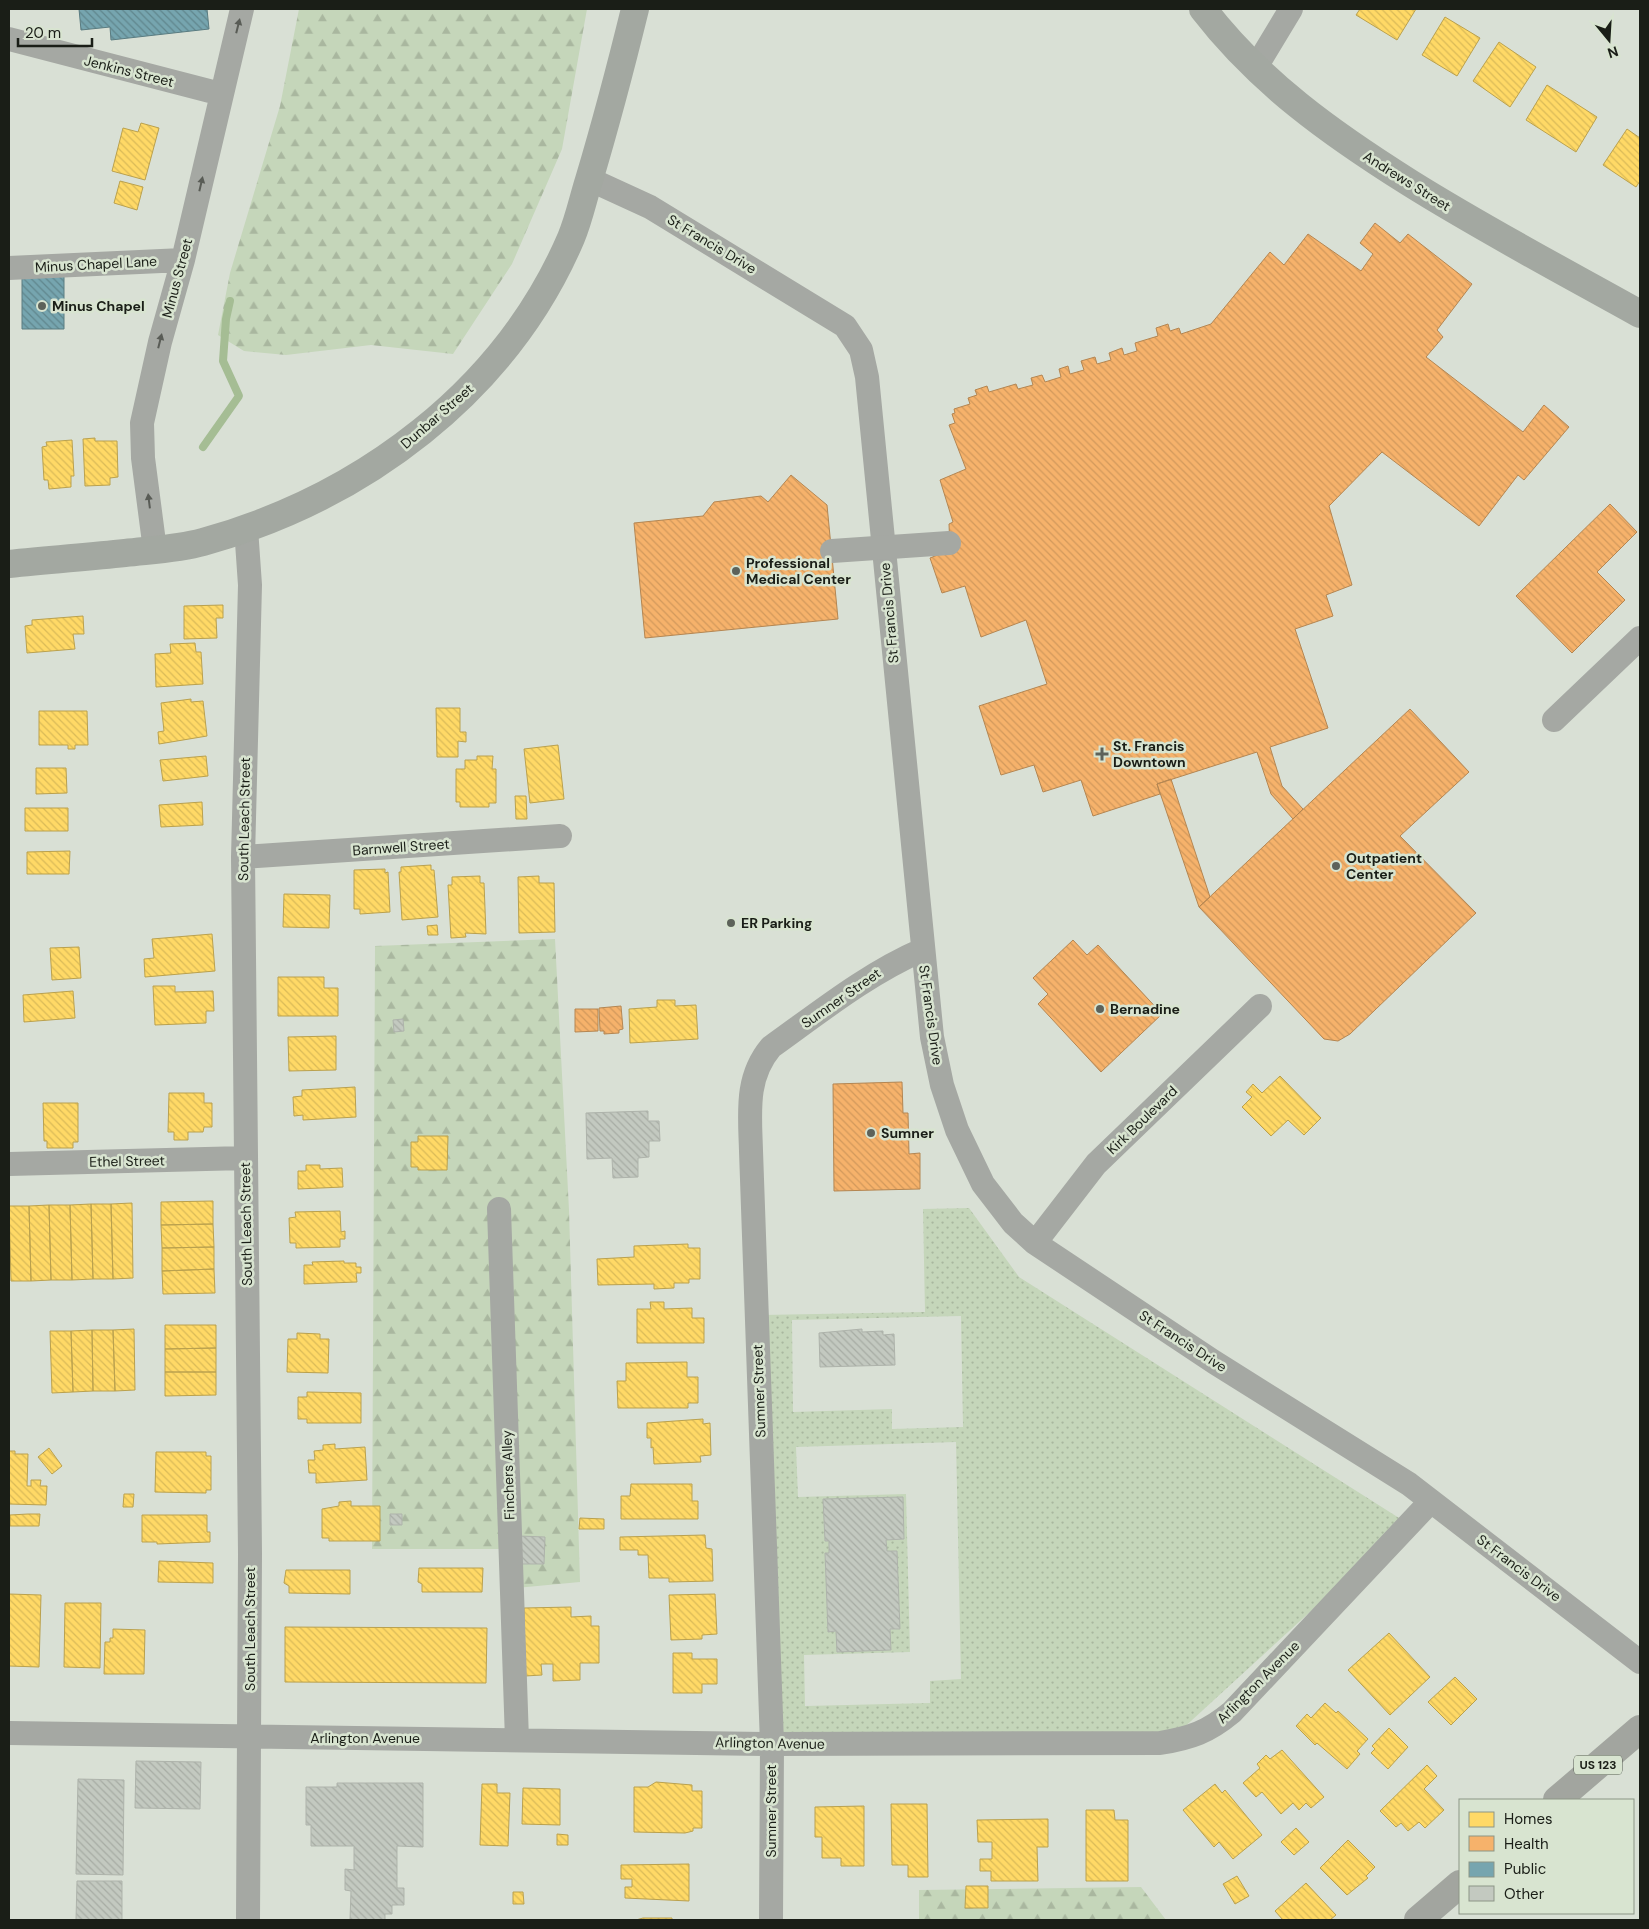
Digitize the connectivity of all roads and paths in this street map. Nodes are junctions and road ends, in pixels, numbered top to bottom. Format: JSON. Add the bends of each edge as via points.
{"nodes":[{"id":1,"x":242,"y":9,"type":"edge"},
{"id":2,"x":635,"y":9,"type":"edge"},
{"id":3,"x":1204,"y":9,"type":"edge"},
{"id":4,"x":1291,"y":9,"type":"edge"},
{"id":5,"x":9,"y":39,"type":"edge"},
{"id":6,"x":1256,"y":67,"type":"junction"},
{"id":7,"x":221,"y":94,"type":"junction"},
{"id":8,"x":589,"y":179,"type":"junction"},
{"id":9,"x":183,"y":260,"type":"junction"},
{"id":10,"x":9,"y":268,"type":"edge"},
{"id":11,"x":1640,"y":314,"type":"edge"},
{"id":12,"x":246,"y":528,"type":"junction"},
{"id":13,"x":949,"y":543,"type":"dead end"},
{"id":14,"x":155,"y":550,"type":"junction"},
{"id":15,"x":832,"y":551,"type":"dead end"},
{"id":16,"x":9,"y":564,"type":"edge"},
{"id":17,"x":1640,"y":638,"type":"edge"},
{"id":18,"x":1554,"y":720,"type":"dead end"},
{"id":19,"x":560,"y":836,"type":"dead end"},
{"id":20,"x":243,"y":857,"type":"junction"},
{"id":21,"x":922,"y":950,"type":"junction"},
{"id":22,"x":1260,"y":1006,"type":"dead end"},
{"id":23,"x":245,"y":1158,"type":"junction"},
{"id":24,"x":9,"y":1164,"type":"edge"},
{"id":25,"x":499,"y":1210,"type":"dead end"},
{"id":26,"x":1034,"y":1243,"type":"junction"},
{"id":27,"x":1431,"y":1501,"type":"junction"},
{"id":28,"x":1640,"y":1662,"type":"edge"},
{"id":29,"x":1640,"y":1729,"type":"edge"},
{"id":30,"x":9,"y":1733,"type":"edge"},
{"id":31,"x":250,"y":1738,"type":"junction"},
{"id":32,"x":516,"y":1740,"type":"junction"},
{"id":33,"x":772,"y":1744,"type":"junction"},
{"id":34,"x":1558,"y":1799,"type":"edge"},
{"id":35,"x":1459,"y":1885,"type":"edge"},
{"id":36,"x":248,"y":1920,"type":"edge"},
{"id":37,"x":771,"y":1920,"type":"edge"},
{"id":38,"x":1418,"y":1920,"type":"edge"}],
"edges":[{"from":7,"to":1,"type":"street","name":"Minus Street","one_way":true},
{"from":2,"to":8,"type":"street","name":"Dunbar Street"},
{"from":3,"to":6,"type":"street","name":"Andrews Street"},
{"from":4,"to":6,"type":"street"},
{"from":5,"to":7,"type":"street","name":"Jenkins Street"},
{"from":6,"to":11,"type":"street","name":"Andrews Street","via":[[1292,101],[1342,140],[1456,211]]},
{"from":9,"to":7,"type":"street","name":"Minus Street","one_way":true},
{"from":8,"to":12,"type":"street","name":"Dunbar Street","via":[[564,253],[536,304],[486,372],[416,438],[354,480],[308,504]]},
{"from":8,"to":21,"type":"street","name":"St Francis Drive","via":[[650,207],[788,290],[845,326],[861,350],[868,387]]},
{"from":9,"to":10,"type":"street","name":"Minus Chapel Lane"},
{"from":14,"to":9,"type":"street","name":"Minus Street","one_way":true,"via":[[143,458],[142,423]]},
{"from":12,"to":14,"type":"street","name":"Dunbar Street","via":[[201,543]]},
{"from":12,"to":20,"type":"street","name":"South Leach Street","via":[[250,585]]},
{"from":13,"to":15,"type":"street","bridge":true},
{"from":14,"to":16,"type":"street","name":"Dunbar Street"},
{"from":17,"to":18,"type":"street"},
{"from":19,"to":20,"type":"street","name":"Barnwell Street"},
{"from":20,"to":23,"type":"street","name":"South Leach Street"},
{"from":21,"to":26,"type":"street","name":"St Francis Drive","via":[[937,1061],[957,1130],[993,1199]]},
{"from":21,"to":33,"type":"street","name":"Sumner Street","via":[[892,963],[771,1047],[752,1082],[751,1143]]},
{"from":22,"to":26,"type":"street","name":"Kirk Boulevard","via":[[1096,1164]]},
{"from":23,"to":24,"type":"street","name":"Ethel Street"},
{"from":23,"to":31,"type":"street","name":"South Leach Street"},
{"from":25,"to":32,"type":"street","name":"Finchers Alley"},
{"from":26,"to":27,"type":"street","name":"St Francis Drive"},
{"from":27,"to":28,"type":"street","name":"St Francis Drive"},
{"from":27,"to":33,"type":"street","name":"Arlington Avenue","via":[[1232,1712],[1214,1727],[1190,1738],[1160,1743]]},
{"from":29,"to":34,"type":"highway","number":"US 123"},
{"from":30,"to":31,"type":"street","name":"Arlington Avenue"},
{"from":31,"to":32,"type":"street","name":"Arlington Avenue"},
{"from":31,"to":36,"type":"street","name":"South Leach Street"},
{"from":32,"to":33,"type":"street","name":"Arlington Avenue"},
{"from":33,"to":37,"type":"street","name":"Sumner Street"},
{"from":35,"to":38,"type":"highway"}]}
